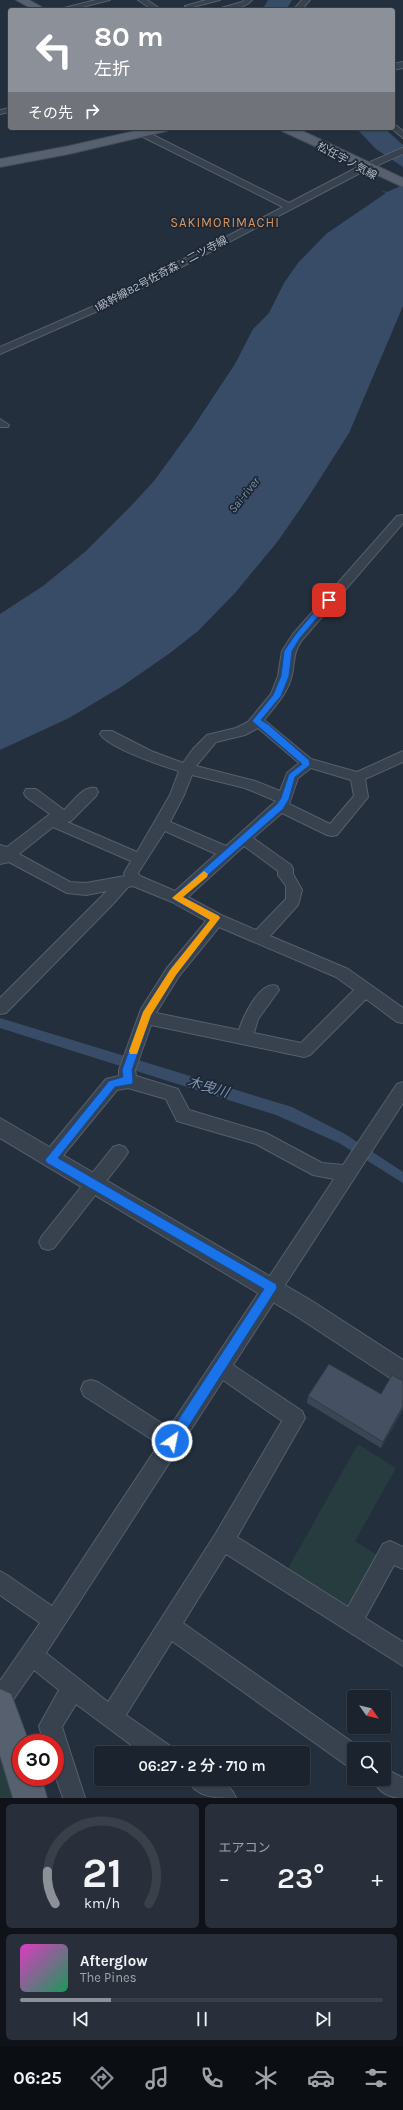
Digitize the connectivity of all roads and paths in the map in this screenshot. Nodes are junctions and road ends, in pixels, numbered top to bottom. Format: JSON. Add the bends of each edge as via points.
{"nodes":[{"id":1,"x":21,"y":0,"type":"edge"},
{"id":2,"x":106,"y":0,"type":"edge"},
{"id":3,"x":142,"y":0,"type":"edge"},
{"id":4,"x":216,"y":0,"type":"edge"},
{"id":5,"x":248,"y":0,"type":"edge"},
{"id":6,"x":306,"y":0,"type":"edge"},
{"id":7,"x":38,"y":8,"type":"edge"},
{"id":8,"x":69,"y":8,"type":"edge"},
{"id":9,"x":155,"y":8,"type":"edge"},
{"id":10,"x":193,"y":8,"type":"edge"},
{"id":11,"x":227,"y":8,"type":"edge"},
{"id":12,"x":299,"y":8,"type":"edge"},
{"id":13,"x":395,"y":127,"type":"edge"},
{"id":14,"x":142,"y":130,"type":"edge"},
{"id":15,"x":289,"y":130,"type":"edge"},
{"id":16,"x":403,"y":136,"type":"edge"},
{"id":17,"x":403,"y":151,"type":"edge"},
{"id":18,"x":0,"y":159,"type":"edge"},
{"id":19,"x":0,"y":163,"type":"edge"},
{"id":20,"x":365,"y":167,"type":"junction"},
{"id":21,"x":394,"y":181,"type":"edge"},
{"id":22,"x":403,"y":190,"type":"edge"},
{"id":23,"x":290,"y":207,"type":"junction"},
{"id":24,"x":0,"y":351,"type":"edge"},
{"id":25,"x":400,"y":518,"type":"dead end"},
{"id":26,"x":256,"y":721,"type":"junction"},
{"id":27,"x":107,"y":734,"type":"dead end"},
{"id":28,"x":403,"y":756,"type":"edge"},
{"id":29,"x":306,"y":762,"type":"junction"},
{"id":30,"x":187,"y":768,"type":"junction"},
{"id":31,"x":358,"y":778,"type":"junction"},
{"id":32,"x":91,"y":792,"type":"dead end"},
{"id":33,"x":31,"y":793,"type":"dead end"},
{"id":34,"x":282,"y":803,"type":"junction"},
{"id":35,"x":56,"y":818,"type":"junction"},
{"id":36,"x":162,"y":824,"type":"junction"},
{"id":37,"x":243,"y":838,"type":"junction"},
{"id":38,"x":227,"y":853,"type":"junction"},
{"id":39,"x":3,"y":856,"type":"edge"},
{"id":40,"x":139,"y":859,"type":"junction"},
{"id":41,"x":129,"y":881,"type":"junction"},
{"id":42,"x":177,"y":898,"type":"junction"},
{"id":43,"x":216,"y":918,"type":"junction"},
{"id":44,"x":259,"y":937,"type":"junction"},
{"id":45,"x":271,"y":990,"type":"dead end"},
{"id":46,"x":365,"y":990,"type":"junction"},
{"id":47,"x":0,"y":1008,"type":"edge"},
{"id":48,"x":403,"y":1017,"type":"edge"},
{"id":49,"x":146,"y":1018,"type":"junction"},
{"id":50,"x":244,"y":1038,"type":"junction"},
{"id":51,"x":129,"y":1069,"type":"junction"},
{"id":52,"x":403,"y":1089,"type":"edge"},
{"id":53,"x":0,"y":1127,"type":"edge"},
{"id":54,"x":119,"y":1152,"type":"dead end"},
{"id":55,"x":50,"y":1160,"type":"junction"},
{"id":56,"x":346,"y":1173,"type":"junction"},
{"id":57,"x":93,"y":1184,"type":"junction"},
{"id":58,"x":48,"y":1242,"type":"dead end"},
{"id":59,"x":272,"y":1288,"type":"junction"},
{"id":60,"x":220,"y":1367,"type":"junction"},
{"id":61,"x":403,"y":1373,"type":"edge"},
{"id":62,"x":91,"y":1389,"type":"dead end"},
{"id":63,"x":172,"y":1441,"type":"junction"},
{"id":64,"x":223,"y":1540,"type":"junction"},
{"id":65,"x":403,"y":1559,"type":"edge"},
{"id":66,"x":0,"y":1582,"type":"edge"},
{"id":67,"x":53,"y":1619,"type":"junction"},
{"id":68,"x":352,"y":1621,"type":"junction"},
{"id":69,"x":169,"y":1626,"type":"junction"},
{"id":70,"x":32,"y":1655,"type":"junction"},
{"id":71,"x":403,"y":1655,"type":"edge"},
{"id":72,"x":73,"y":1687,"type":"junction"},
{"id":73,"x":0,"y":1699,"type":"edge"},
{"id":74,"x":0,"y":1705,"type":"edge"},
{"id":75,"x":111,"y":1718,"type":"junction"},
{"id":76,"x":12,"y":1742,"type":"edge"},
{"id":77,"x":151,"y":1746,"type":"edge"},
{"id":78,"x":347,"y":1752,"type":"edge"},
{"id":79,"x":391,"y":1783,"type":"edge"},
{"id":80,"x":27,"y":1786,"type":"edge"},
{"id":81,"x":208,"y":1786,"type":"edge"},
{"id":82,"x":403,"y":1792,"type":"edge"},
{"id":83,"x":30,"y":1798,"type":"edge"},
{"id":84,"x":74,"y":1798,"type":"edge"},
{"id":85,"x":225,"y":1798,"type":"edge"}],
"edges":[{"from":1,"to":7,"type":"main road"},
{"from":2,"to":8,"type":"street"},
{"from":3,"to":9,"type":"street"},
{"from":4,"to":10,"type":"street","via":[[186,4]]},
{"from":5,"to":11,"type":"street","via":[[244,4]]},
{"from":6,"to":12,"type":"street"},
{"from":13,"to":16,"type":"street"},
{"from":14,"to":18,"type":"main road"},
{"from":14,"to":19,"type":"main road","via":[[69,150]]},
{"from":14,"to":23,"type":"street"},
{"from":15,"to":20,"type":"main road","name":"松任宇ノ気線"},
{"from":17,"to":20,"type":"street","name":"1級幹線82号佐奇森・二ツ寺線"},
{"from":20,"to":21,"type":"main road","name":"松任宇ノ気線"},
{"from":20,"to":23,"type":"street","name":"1級幹線82号佐奇森・二ツ寺線"},
{"from":21,"to":22,"type":"main road","name":"松任宇ノ気線"},
{"from":23,"to":24,"type":"street","name":"1級幹線82号佐奇森・二ツ寺線","via":[[97,308]]},
{"from":25,"to":26,"type":"street","via":[[297,637],[288,651],[285,676],[277,696]]},
{"from":26,"to":29,"type":"street"},
{"from":26,"to":30,"type":"street","via":[[240,732],[212,738]]},
{"from":27,"to":30,"type":"street","via":[[131,749]]},
{"from":28,"to":31,"type":"street"},
{"from":29,"to":31,"type":"street"},
{"from":29,"to":34,"type":"street","via":[[306,765],[292,776]]},
{"from":30,"to":34,"type":"street","via":[[265,789]]},
{"from":30,"to":36,"type":"street"},
{"from":31,"to":34,"type":"street","via":[[361,797],[332,831]]},
{"from":32,"to":35,"type":"street","via":[[66,817]]},
{"from":33,"to":35,"type":"street"},
{"from":34,"to":37,"type":"street"},
{"from":35,"to":39,"type":"street"},
{"from":35,"to":40,"type":"street"},
{"from":36,"to":38,"type":"street"},
{"from":36,"to":40,"type":"street"},
{"from":37,"to":38,"type":"street"},
{"from":37,"to":44,"type":"street","via":[[286,870],[285,875],[294,884],[296,893],[293,901]]},
{"from":38,"to":42,"type":"street"},
{"from":39,"to":41,"type":"street","via":[[67,887],[86,889]]},
{"from":40,"to":41,"type":"street"},
{"from":41,"to":42,"type":"street"},
{"from":41,"to":47,"type":"street"},
{"from":42,"to":43,"type":"street"},
{"from":43,"to":44,"type":"street"},
{"from":43,"to":49,"type":"street","via":[[173,972]]},
{"from":44,"to":46,"type":"street","via":[[342,973]]},
{"from":45,"to":50,"type":"street","via":[[251,1017]]},
{"from":46,"to":48,"type":"street"},
{"from":46,"to":50,"type":"street","via":[[304,1050]]},
{"from":49,"to":50,"type":"street"},
{"from":49,"to":51,"type":"street"},
{"from":51,"to":55,"type":"street","via":[[112,1084]]},
{"from":51,"to":56,"type":"street","via":[[172,1094],[183,1116],[260,1138],[319,1170]]},
{"from":52,"to":56,"type":"street"},
{"from":53,"to":55,"type":"street"},
{"from":54,"to":57,"type":"street"},
{"from":55,"to":57,"type":"street"},
{"from":56,"to":59,"type":"street"},
{"from":57,"to":58,"type":"street"},
{"from":57,"to":59,"type":"street"},
{"from":59,"to":60,"type":"street"},
{"from":59,"to":61,"type":"street"},
{"from":60,"to":63,"type":"street"},
{"from":60,"to":64,"type":"street","via":[[295,1418]]},
{"from":62,"to":63,"type":"street"},
{"from":63,"to":67,"type":"street"},
{"from":64,"to":68,"type":"street"},
{"from":64,"to":69,"type":"street"},
{"from":65,"to":68,"type":"street","via":[[390,1551]]},
{"from":66,"to":67,"type":"street"},
{"from":67,"to":70,"type":"street"},
{"from":68,"to":71,"type":"street"},
{"from":69,"to":75,"type":"street"},
{"from":69,"to":78,"type":"street"},
{"from":70,"to":72,"type":"street"},
{"from":70,"to":73,"type":"street"},
{"from":72,"to":75,"type":"street"},
{"from":72,"to":84,"type":"street","via":[[50,1726]]},
{"from":74,"to":76,"type":"main road"},
{"from":75,"to":77,"type":"street"},
{"from":79,"to":82,"type":"street"},
{"from":80,"to":83,"type":"main road"},
{"from":81,"to":85,"type":"street"}]}
